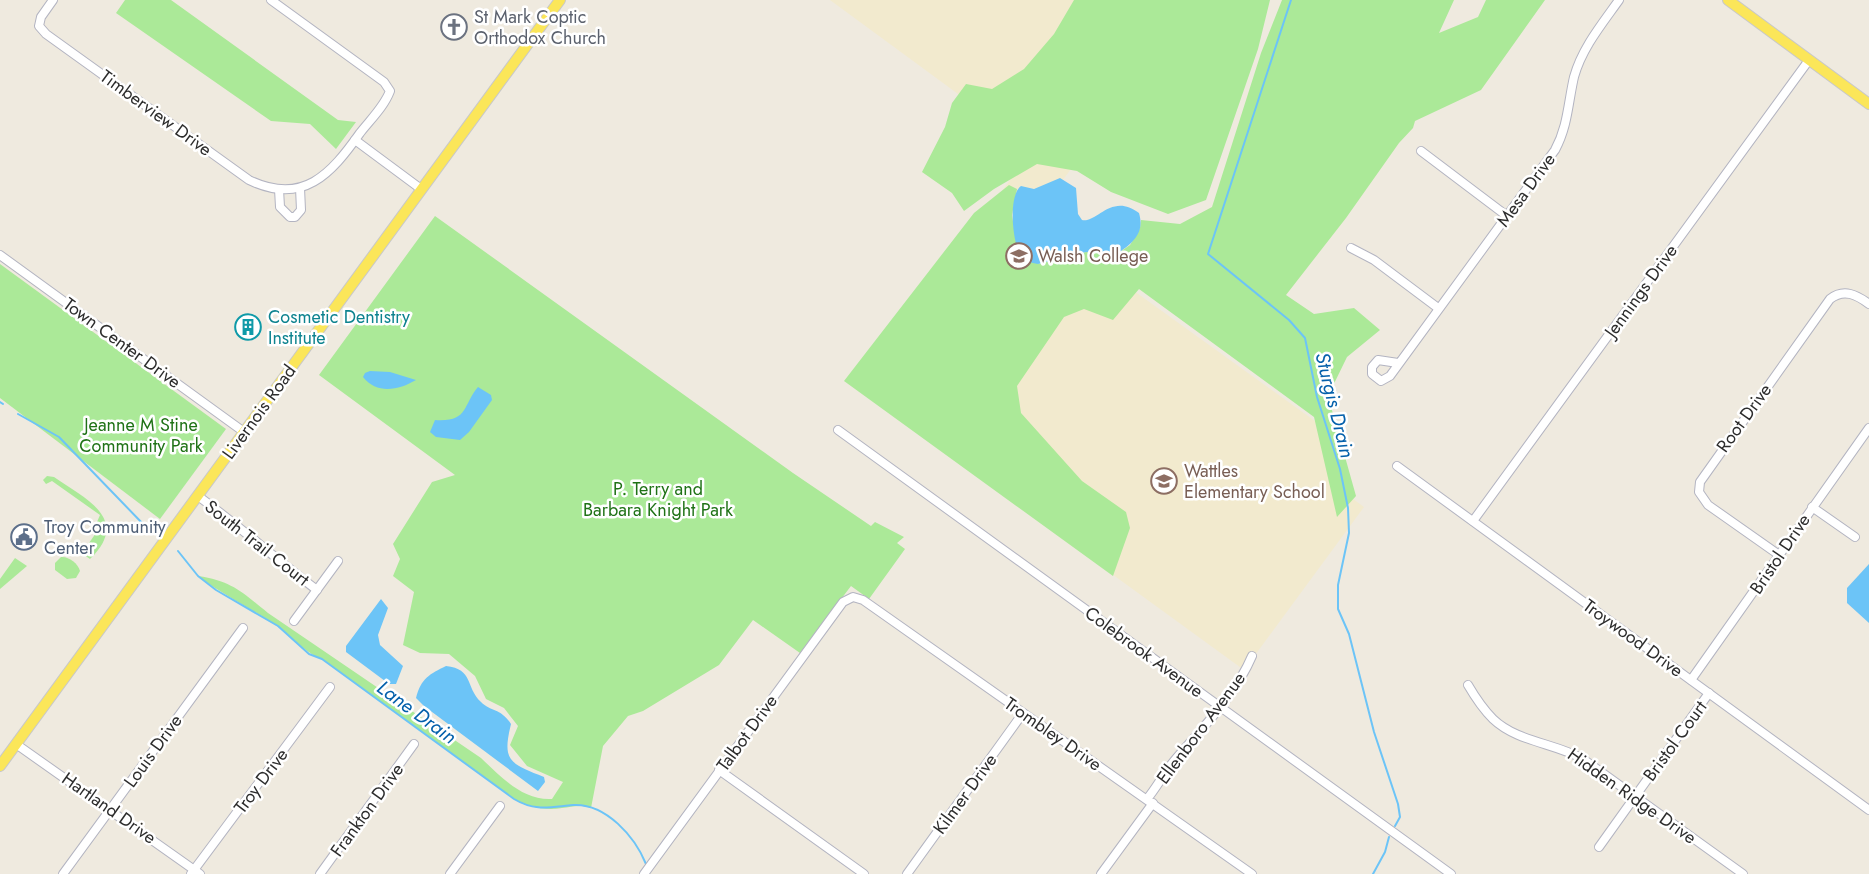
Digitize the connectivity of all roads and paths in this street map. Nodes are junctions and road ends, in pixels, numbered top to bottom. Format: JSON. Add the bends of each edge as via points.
{"nodes":[{"id":1,"x":53,"y":0,"type":"edge"},
{"id":2,"x":271,"y":0,"type":"edge"},
{"id":3,"x":560,"y":0,"type":"edge"},
{"id":4,"x":1619,"y":0,"type":"edge"},
{"id":5,"x":1728,"y":0,"type":"edge"},
{"id":6,"x":1809,"y":60,"type":"junction"},
{"id":7,"x":1869,"y":104,"type":"edge"},
{"id":8,"x":356,"y":140,"type":"junction"},
{"id":9,"x":1421,"y":151,"type":"dead end"},
{"id":10,"x":300,"y":188,"type":"junction"},
{"id":11,"x":279,"y":189,"type":"junction"},
{"id":12,"x":421,"y":189,"type":"junction"},
{"id":13,"x":1507,"y":216,"type":"junction"},
{"id":14,"x":1351,"y":248,"type":"dead end"},
{"id":15,"x":0,"y":255,"type":"edge"},
{"id":16,"x":1869,"y":304,"type":"edge"},
{"id":17,"x":1438,"y":308,"type":"junction"},
{"id":18,"x":1398,"y":363,"type":"dead end"},
{"id":19,"x":1869,"y":428,"type":"edge"},
{"id":20,"x":838,"y":430,"type":"dead end"},
{"id":21,"x":244,"y":432,"type":"junction"},
{"id":22,"x":1397,"y":466,"type":"dead end"},
{"id":23,"x":198,"y":496,"type":"junction"},
{"id":24,"x":1812,"y":507,"type":"junction"},
{"id":25,"x":1473,"y":521,"type":"junction"},
{"id":26,"x":1855,"y":537,"type":"dead end"},
{"id":27,"x":1779,"y":555,"type":"junction"},
{"id":28,"x":338,"y":561,"type":"dead end"},
{"id":29,"x":317,"y":590,"type":"junction"},
{"id":30,"x":853,"y":597,"type":"joint"},
{"id":31,"x":294,"y":621,"type":"dead end"},
{"id":32,"x":243,"y":628,"type":"dead end"},
{"id":33,"x":1252,"y":656,"type":"dead end"},
{"id":34,"x":1691,"y":680,"type":"junction"},
{"id":35,"x":1468,"y":685,"type":"dead end"},
{"id":36,"x":330,"y":687,"type":"dead end"},
{"id":37,"x":1709,"y":693,"type":"junction"},
{"id":38,"x":1220,"y":707,"type":"junction"},
{"id":39,"x":1023,"y":713,"type":"junction"},
{"id":40,"x":16,"y":744,"type":"junction"},
{"id":41,"x":414,"y":744,"type":"dead end"},
{"id":42,"x":0,"y":766,"type":"edge"},
{"id":43,"x":719,"y":770,"type":"junction"},
{"id":44,"x":1635,"y":796,"type":"junction"},
{"id":45,"x":1150,"y":801,"type":"junction"},
{"id":46,"x":500,"y":806,"type":"dead end"},
{"id":47,"x":111,"y":809,"type":"junction"},
{"id":48,"x":1869,"y":810,"type":"edge"},
{"id":49,"x":1599,"y":847,"type":"dead end"},
{"id":50,"x":195,"y":873,"type":"edge"},
{"id":51,"x":1740,"y":873,"type":"edge"},
{"id":52,"x":63,"y":874,"type":"edge"},
{"id":53,"x":320,"y":874,"type":"edge"},
{"id":54,"x":450,"y":874,"type":"edge"},
{"id":55,"x":644,"y":874,"type":"edge"},
{"id":56,"x":864,"y":874,"type":"edge"},
{"id":57,"x":907,"y":874,"type":"edge"},
{"id":58,"x":1101,"y":874,"type":"edge"},
{"id":59,"x":1252,"y":874,"type":"edge"},
{"id":60,"x":1451,"y":874,"type":"edge"}],
"edges":[{"from":1,"to":11,"type":"street","name":"Timberview Drive","via":[[39,26],[46,34],[241,175],[259,185]]},
{"from":2,"to":8,"type":"street","name":"Timberview Drive","via":[[389,87],[385,100]]},
{"from":3,"to":12,"type":"main road","name":"Livernois Road"},
{"from":4,"to":13,"type":"street","name":"Mesa Drive","via":[[1580,61],[1559,143]]},
{"from":5,"to":6,"type":"main road"},
{"from":6,"to":7,"type":"main road"},
{"from":6,"to":25,"type":"street","name":"Jennings Drive"},
{"from":8,"to":10,"type":"street","name":"Timberview Drive","via":[[333,170]]},
{"from":8,"to":12,"type":"street"},
{"from":9,"to":13,"type":"street"},
{"from":10,"to":11,"type":"street","name":"Timberview Drive"},
{"from":10,"to":11,"type":"street","via":[[301,210],[295,217],[286,216],[280,207]]},
{"from":12,"to":21,"type":"main road","name":"Livernois Road"},
{"from":13,"to":17,"type":"street","name":"Mesa Drive"},
{"from":14,"to":17,"type":"street","via":[[1374,260]]},
{"from":15,"to":21,"type":"street","name":"Town Center Drive"},
{"from":16,"to":27,"type":"street","name":"Root Drive","via":[[1855,294],[1830,299],[1700,482],[1699,492],[1704,501]]},
{"from":17,"to":18,"type":"street","name":"Mesa Drive"},
{"from":19,"to":24,"type":"street","name":"Bristol Drive"},
{"from":20,"to":38,"type":"street","name":"Colebrook Avenue"},
{"from":21,"to":23,"type":"main road","name":"Livernois Road"},
{"from":22,"to":25,"type":"street","name":"Troywood Drive"},
{"from":23,"to":29,"type":"street","name":"South Trail Court"},
{"from":23,"to":40,"type":"main road","name":"Livernois Road"},
{"from":24,"to":26,"type":"street"},
{"from":24,"to":27,"type":"street","name":"Bristol Drive"},
{"from":25,"to":34,"type":"street","name":"Troywood Drive"},
{"from":27,"to":34,"type":"street","name":"Bristol Drive"},
{"from":28,"to":29,"type":"street","name":"South Trail Court"},
{"from":29,"to":31,"type":"street","name":"South Trail Court"},
{"from":30,"to":39,"type":"street","name":"Trombley Drive","via":[[863,600]]},
{"from":30,"to":43,"type":"street","name":"Talbot Drive","via":[[843,602]]},
{"from":32,"to":47,"type":"street","name":"Louis Drive"},
{"from":33,"to":38,"type":"street","name":"Ellenboro Avenue","via":[[1245,673]]},
{"from":34,"to":37,"type":"street","name":"Troywood Drive"},
{"from":35,"to":44,"type":"street","name":"Hidden Ridge Drive","via":[[1502,727],[1565,748]]},
{"from":36,"to":50,"type":"street","name":"Troy Drive"},
{"from":37,"to":44,"type":"street","name":"Bristol Court"},
{"from":37,"to":48,"type":"street","name":"Troywood Drive"},
{"from":38,"to":45,"type":"street","name":"Ellenboro Avenue","via":[[1172,763]]},
{"from":38,"to":60,"type":"street","name":"Colebrook Avenue"},
{"from":39,"to":45,"type":"street","name":"Trombley Drive"},
{"from":39,"to":57,"type":"street","name":"Kilmer Drive"},
{"from":40,"to":42,"type":"main road","name":"Livernois Road"},
{"from":40,"to":47,"type":"street","name":"Hartland Drive"},
{"from":41,"to":53,"type":"street","name":"Frankton Drive"},
{"from":43,"to":55,"type":"street","name":"Talbot Drive"},
{"from":43,"to":56,"type":"street"},
{"from":44,"to":49,"type":"street","name":"Bristol Court"},
{"from":44,"to":51,"type":"street","name":"Hidden Ridge Drive"},
{"from":45,"to":58,"type":"street","name":"Ellenboro Avenue"},
{"from":45,"to":59,"type":"street","name":"Trombley Drive"},
{"from":46,"to":54,"type":"street"},
{"from":47,"to":50,"type":"street","name":"Hartland Drive"},
{"from":47,"to":52,"type":"street","name":"Louis Drive"}]}
